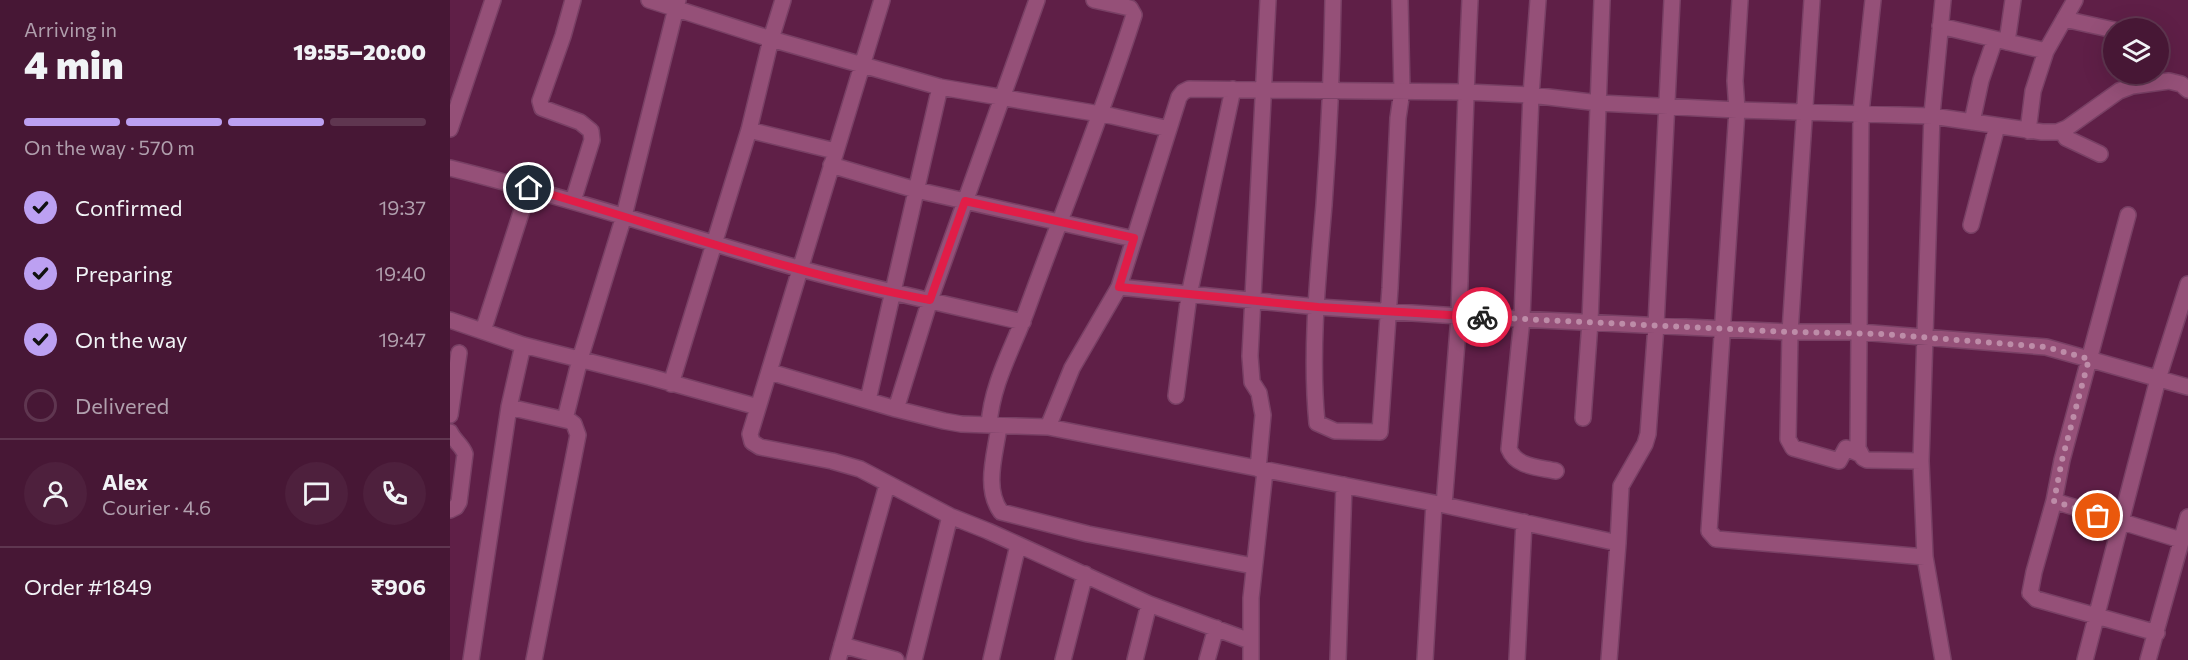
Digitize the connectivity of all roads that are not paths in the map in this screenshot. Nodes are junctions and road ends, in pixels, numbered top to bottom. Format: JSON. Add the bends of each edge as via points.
{"nodes":[{"id":1,"x":493,"y":0,"type":"edge"},
{"id":2,"x":573,"y":0,"type":"edge"},
{"id":3,"x":649,"y":0,"type":"edge"},
{"id":4,"x":783,"y":0,"type":"edge"},
{"id":5,"x":882,"y":0,"type":"edge"},
{"id":6,"x":1037,"y":0,"type":"edge"},
{"id":7,"x":1094,"y":0,"type":"edge"},
{"id":8,"x":1268,"y":0,"type":"edge"},
{"id":9,"x":1333,"y":0,"type":"edge"},
{"id":10,"x":1400,"y":0,"type":"edge"},
{"id":11,"x":1470,"y":0,"type":"edge"},
{"id":12,"x":1538,"y":0,"type":"edge"},
{"id":13,"x":1602,"y":0,"type":"edge"},
{"id":14,"x":1672,"y":0,"type":"edge"},
{"id":15,"x":1740,"y":0,"type":"edge"},
{"id":16,"x":1812,"y":0,"type":"edge"},
{"id":17,"x":1873,"y":0,"type":"edge"},
{"id":18,"x":1943,"y":0,"type":"edge"},
{"id":19,"x":2013,"y":0,"type":"edge"},
{"id":20,"x":2075,"y":0,"type":"edge"},
{"id":21,"x":677,"y":4,"type":"edge"},
{"id":22,"x":2064,"y":19,"type":"junction"},
{"id":23,"x":1940,"y":26,"type":"junction"},
{"id":24,"x":2103,"y":28,"type":"edge"},
{"id":25,"x":771,"y":39,"type":"junction"},
{"id":26,"x":2001,"y":40,"type":"junction"},
{"id":27,"x":2046,"y":51,"type":"junction"},
{"id":28,"x":862,"y":65,"type":"junction"},
{"id":29,"x":940,"y":87,"type":"junction"},
{"id":30,"x":2185,"y":87,"type":"edge"},
{"id":31,"x":1233,"y":89,"type":"junction"},
{"id":32,"x":1263,"y":89,"type":"junction"},
{"id":33,"x":1332,"y":89,"type":"junction"},
{"id":34,"x":1402,"y":91,"type":"junction"},
{"id":35,"x":1466,"y":92,"type":"junction"},
{"id":36,"x":1532,"y":95,"type":"junction"},
{"id":37,"x":1004,"y":98,"type":"junction"},
{"id":38,"x":1599,"y":103,"type":"junction"},
{"id":39,"x":1668,"y":106,"type":"junction"},
{"id":40,"x":1737,"y":110,"type":"junction"},
{"id":41,"x":1805,"y":113,"type":"junction"},
{"id":42,"x":1861,"y":114,"type":"junction"},
{"id":43,"x":1100,"y":115,"type":"junction"},
{"id":44,"x":1932,"y":116,"type":"junction"},
{"id":45,"x":1972,"y":122,"type":"junction"},
{"id":46,"x":1996,"y":126,"type":"junction"},
{"id":47,"x":450,"y":129,"type":"edge"},
{"id":48,"x":1169,"y":129,"type":"junction"},
{"id":49,"x":749,"y":130,"type":"junction"},
{"id":50,"x":2028,"y":131,"type":"junction"},
{"id":51,"x":2062,"y":131,"type":"junction"},
{"id":52,"x":2100,"y":154,"type":"dead end"},
{"id":53,"x":833,"y":158,"type":"junction"},
{"id":54,"x":450,"y":168,"type":"edge"},
{"id":55,"x":529,"y":188,"type":"junction"},
{"id":56,"x":916,"y":190,"type":"junction"},
{"id":57,"x":573,"y":201,"type":"junction"},
{"id":58,"x":965,"y":201,"type":"junction"},
{"id":59,"x":2128,"y":214,"type":"dead end"},
{"id":60,"x":624,"y":216,"type":"junction"},
{"id":61,"x":1059,"y":222,"type":"junction"},
{"id":62,"x":1971,"y":225,"type":"dead end"},
{"id":63,"x":1134,"y":238,"type":"junction"},
{"id":64,"x":714,"y":243,"type":"junction"},
{"id":65,"x":800,"y":268,"type":"junction"},
{"id":66,"x":2188,"y":284,"type":"edge"},
{"id":67,"x":1119,"y":287,"type":"junction"},
{"id":68,"x":894,"y":293,"type":"junction"},
{"id":69,"x":1189,"y":295,"type":"junction"},
{"id":70,"x":1253,"y":299,"type":"junction"},
{"id":71,"x":930,"y":300,"type":"junction"},
{"id":72,"x":1318,"y":307,"type":"junction"},
{"id":73,"x":1388,"y":312,"type":"junction"},
{"id":74,"x":1459,"y":316,"type":"junction"},
{"id":75,"x":1522,"y":318,"type":"junction"},
{"id":76,"x":450,"y":320,"type":"edge"},
{"id":77,"x":1023,"y":322,"type":"junction"},
{"id":78,"x":1590,"y":322,"type":"junction"},
{"id":79,"x":1656,"y":325,"type":"junction"},
{"id":80,"x":1723,"y":328,"type":"junction"},
{"id":81,"x":483,"y":331,"type":"junction"},
{"id":82,"x":1790,"y":332,"type":"junction"},
{"id":83,"x":1860,"y":332,"type":"junction"},
{"id":84,"x":1925,"y":337,"type":"junction"},
{"id":85,"x":524,"y":345,"type":"junction"},
{"id":86,"x":459,"y":353,"type":"dead end"},
{"id":87,"x":2089,"y":359,"type":"junction"},
{"id":88,"x":580,"y":360,"type":"junction"},
{"id":89,"x":770,"y":372,"type":"junction"},
{"id":90,"x":2158,"y":379,"type":"junction"},
{"id":91,"x":671,"y":384,"type":"junction"},
{"id":92,"x":2188,"y":387,"type":"edge"},
{"id":93,"x":1176,"y":396,"type":"dead end"},
{"id":94,"x":868,"y":400,"type":"junction"},
{"id":95,"x":509,"y":407,"type":"junction"},
{"id":96,"x":758,"y":407,"type":"junction"},
{"id":97,"x":896,"y":409,"type":"junction"},
{"id":98,"x":450,"y":415,"type":"edge"},
{"id":99,"x":1583,"y":418,"type":"dead end"},
{"id":100,"x":565,"y":420,"type":"junction"},
{"id":101,"x":994,"y":425,"type":"junction"},
{"id":102,"x":1048,"y":427,"type":"junction"},
{"id":103,"x":450,"y":432,"type":"edge"},
{"id":104,"x":1860,"y":454,"type":"junction"},
{"id":105,"x":1921,"y":461,"type":"junction"},
{"id":106,"x":1261,"y":470,"type":"junction"},
{"id":107,"x":1556,"y":471,"type":"dead end"},
{"id":108,"x":887,"y":485,"type":"junction"},
{"id":109,"x":1344,"y":485,"type":"junction"},
{"id":110,"x":2054,"y":501,"type":"junction"},
{"id":111,"x":1439,"y":504,"type":"junction"},
{"id":112,"x":450,"y":510,"type":"edge"},
{"id":113,"x":1000,"y":512,"type":"junction"},
{"id":114,"x":950,"y":516,"type":"junction"},
{"id":115,"x":2188,"y":517,"type":"edge"},
{"id":116,"x":1524,"y":522,"type":"junction"},
{"id":117,"x":2120,"y":523,"type":"junction"},
{"id":118,"x":988,"y":531,"type":"junction"},
{"id":119,"x":2181,"y":540,"type":"junction"},
{"id":120,"x":1618,"y":543,"type":"junction"},
{"id":121,"x":1018,"y":545,"type":"junction"},
{"id":122,"x":1925,"y":557,"type":"junction"},
{"id":123,"x":1253,"y":566,"type":"junction"},
{"id":124,"x":1084,"y":574,"type":"junction"},
{"id":125,"x":2020,"y":586,"type":"dead end"},
{"id":126,"x":2032,"y":596,"type":"junction"},
{"id":127,"x":1149,"y":604,"type":"junction"},
{"id":128,"x":2098,"y":615,"type":"junction"},
{"id":129,"x":1216,"y":628,"type":"junction"},
{"id":130,"x":2157,"y":633,"type":"junction"},
{"id":131,"x":1250,"y":641,"type":"junction"},
{"id":132,"x":840,"y":652,"type":"edge"},
{"id":133,"x":471,"y":660,"type":"edge"},
{"id":134,"x":534,"y":660,"type":"edge"},
{"id":135,"x":896,"y":660,"type":"edge"},
{"id":136,"x":914,"y":660,"type":"edge"},
{"id":137,"x":991,"y":660,"type":"edge"},
{"id":138,"x":1063,"y":660,"type":"edge"},
{"id":139,"x":1135,"y":660,"type":"edge"},
{"id":140,"x":1208,"y":660,"type":"edge"},
{"id":141,"x":1251,"y":660,"type":"edge"},
{"id":142,"x":1338,"y":660,"type":"edge"},
{"id":143,"x":1425,"y":660,"type":"edge"},
{"id":144,"x":1517,"y":660,"type":"edge"},
{"id":145,"x":1609,"y":660,"type":"edge"},
{"id":146,"x":1943,"y":660,"type":"edge"},
{"id":147,"x":2085,"y":660,"type":"edge"},
{"id":148,"x":2148,"y":660,"type":"edge"}],
"edges":[{"from":1,"to":47,"type":"street"},
{"from":2,"to":57,"type":"street","via":[[540,101],[542,108],[580,122],[591,131],[592,140]]},
{"from":3,"to":21,"type":"street"},
{"from":4,"to":25,"type":"street"},
{"from":5,"to":28,"type":"street"},
{"from":6,"to":37,"type":"street"},
{"from":7,"to":43,"type":"street","via":[[1130,8],[1134,15]]},
{"from":8,"to":32,"type":"street"},
{"from":9,"to":33,"type":"street"},
{"from":10,"to":34,"type":"street"},
{"from":11,"to":35,"type":"street"},
{"from":12,"to":36,"type":"street"},
{"from":13,"to":38,"type":"street"},
{"from":14,"to":39,"type":"street"},
{"from":15,"to":40,"type":"street"},
{"from":16,"to":41,"type":"street"},
{"from":17,"to":42,"type":"street"},
{"from":18,"to":23,"type":"street"},
{"from":19,"to":26,"type":"street"},
{"from":20,"to":22,"type":"street"},
{"from":21,"to":25,"type":"street"},
{"from":21,"to":60,"type":"street"},
{"from":22,"to":24,"type":"street"},
{"from":22,"to":27,"type":"street"},
{"from":23,"to":26,"type":"street"},
{"from":23,"to":44,"type":"street"},
{"from":25,"to":28,"type":"street"},
{"from":25,"to":49,"type":"street"},
{"from":26,"to":27,"type":"street"},
{"from":26,"to":45,"type":"street","via":[[1981,80]]},
{"from":27,"to":50,"type":"street"},
{"from":28,"to":29,"type":"street"},
{"from":28,"to":53,"type":"street"},
{"from":29,"to":37,"type":"street"},
{"from":29,"to":56,"type":"street"},
{"from":30,"to":51,"type":"street","via":[[2169,81],[2124,88]]},
{"from":31,"to":32,"type":"street"},
{"from":31,"to":48,"type":"street","via":[[1185,90]]},
{"from":31,"to":69,"type":"street"},
{"from":32,"to":33,"type":"street"},
{"from":32,"to":70,"type":"street"},
{"from":33,"to":34,"type":"street"},
{"from":33,"to":72,"type":"street"},
{"from":34,"to":35,"type":"street"},
{"from":34,"to":73,"type":"street"},
{"from":35,"to":36,"type":"street"},
{"from":35,"to":74,"type":"street"},
{"from":36,"to":38,"type":"street"},
{"from":36,"to":75,"type":"street"},
{"from":37,"to":43,"type":"street"},
{"from":37,"to":58,"type":"street"},
{"from":38,"to":39,"type":"street"},
{"from":38,"to":78,"type":"street"},
{"from":39,"to":40,"type":"street"},
{"from":39,"to":79,"type":"street"},
{"from":40,"to":41,"type":"street"},
{"from":40,"to":80,"type":"street"},
{"from":41,"to":42,"type":"street"},
{"from":41,"to":82,"type":"street"},
{"from":42,"to":44,"type":"street"},
{"from":42,"to":83,"type":"street"},
{"from":43,"to":48,"type":"street"},
{"from":43,"to":61,"type":"street"},
{"from":44,"to":45,"type":"street"},
{"from":44,"to":84,"type":"street"},
{"from":45,"to":46,"type":"street"},
{"from":46,"to":50,"type":"street"},
{"from":46,"to":62,"type":"street"},
{"from":48,"to":63,"type":"street"},
{"from":49,"to":53,"type":"street"},
{"from":49,"to":64,"type":"street"},
{"from":50,"to":51,"type":"street"},
{"from":51,"to":52,"type":"street","via":[[2066,138]]},
{"from":53,"to":56,"type":"street"},
{"from":53,"to":65,"type":"street"},
{"from":54,"to":55,"type":"street"},
{"from":55,"to":57,"type":"street"},
{"from":55,"to":81,"type":"street"},
{"from":56,"to":58,"type":"street"},
{"from":56,"to":68,"type":"street"},
{"from":57,"to":60,"type":"street"},
{"from":58,"to":61,"type":"street"},
{"from":58,"to":71,"type":"street"},
{"from":59,"to":87,"type":"street"},
{"from":60,"to":64,"type":"street"},
{"from":60,"to":88,"type":"street"},
{"from":61,"to":63,"type":"street"},
{"from":61,"to":77,"type":"street"},
{"from":63,"to":67,"type":"street"},
{"from":64,"to":65,"type":"street"},
{"from":64,"to":91,"type":"street"},
{"from":65,"to":68,"type":"street"},
{"from":65,"to":89,"type":"street"},
{"from":66,"to":90,"type":"street"},
{"from":67,"to":69,"type":"street"},
{"from":67,"to":102,"type":"street","via":[[1072,368]]},
{"from":68,"to":71,"type":"street"},
{"from":68,"to":94,"type":"street"},
{"from":69,"to":70,"type":"street"},
{"from":69,"to":93,"type":"street"},
{"from":70,"to":72,"type":"street"},
{"from":70,"to":106,"type":"street","via":[[1250,356],[1252,382],[1259,393],[1263,415]]},
{"from":71,"to":77,"type":"street"},
{"from":71,"to":97,"type":"street"},
{"from":72,"to":73,"type":"street"},
{"from":72,"to":73,"type":"street","via":[[1314,398],[1317,423],[1335,432],[1380,432]]},
{"from":73,"to":74,"type":"street"},
{"from":74,"to":75,"type":"street"},
{"from":74,"to":111,"type":"street"},
{"from":75,"to":78,"type":"street"},
{"from":75,"to":107,"type":"street","via":[[1509,449],[1520,463]]},
{"from":76,"to":81,"type":"street"},
{"from":77,"to":101,"type":"street","via":[[995,387],[990,405]]},
{"from":78,"to":79,"type":"street"},
{"from":78,"to":99,"type":"street"},
{"from":79,"to":80,"type":"street"},
{"from":79,"to":120,"type":"street","via":[[1647,434],[1620,486]]},
{"from":80,"to":82,"type":"street"},
{"from":80,"to":122,"type":"street","via":[[1710,535],[1716,539]]},
{"from":81,"to":85,"type":"street"},
{"from":82,"to":83,"type":"street"},
{"from":82,"to":104,"type":"street","via":[[1790,445],[1839,461],[1846,448]]},
{"from":83,"to":84,"type":"street"},
{"from":83,"to":104,"type":"street"},
{"from":84,"to":87,"type":"street","via":[[2046,347]]},
{"from":84,"to":105,"type":"street"},
{"from":85,"to":88,"type":"street"},
{"from":85,"to":95,"type":"street"},
{"from":86,"to":98,"type":"street"},
{"from":87,"to":90,"type":"street"},
{"from":87,"to":110,"type":"street"},
{"from":88,"to":91,"type":"street"},
{"from":88,"to":100,"type":"street"},
{"from":89,"to":94,"type":"street"},
{"from":89,"to":96,"type":"street"},
{"from":90,"to":92,"type":"street"},
{"from":90,"to":117,"type":"street"},
{"from":91,"to":96,"type":"street"},
{"from":94,"to":97,"type":"street"},
{"from":95,"to":100,"type":"street"},
{"from":95,"to":133,"type":"street"},
{"from":96,"to":108,"type":"street","via":[[750,434],[756,445],[860,469]]},
{"from":97,"to":101,"type":"street","via":[[953,422]]},
{"from":100,"to":134,"type":"street","via":[[574,424],[578,440]]},
{"from":101,"to":102,"type":"street"},
{"from":101,"to":113,"type":"street","via":[[991,488]]},
{"from":102,"to":106,"type":"street"},
{"from":103,"to":112,"type":"street","via":[[465,454],[459,502]]},
{"from":104,"to":105,"type":"street","via":[[1874,461]]},
{"from":105,"to":122,"type":"street"},
{"from":106,"to":109,"type":"street"},
{"from":106,"to":123,"type":"street"},
{"from":108,"to":114,"type":"street"},
{"from":108,"to":132,"type":"street"},
{"from":109,"to":111,"type":"street"},
{"from":109,"to":142,"type":"street"},
{"from":110,"to":117,"type":"street"},
{"from":110,"to":126,"type":"street","via":[[2034,573]]},
{"from":111,"to":116,"type":"street"},
{"from":111,"to":143,"type":"street"},
{"from":113,"to":118,"type":"street"},
{"from":113,"to":123,"type":"street","via":[[1088,534]]},
{"from":114,"to":118,"type":"street"},
{"from":114,"to":136,"type":"street"},
{"from":115,"to":119,"type":"street"},
{"from":116,"to":120,"type":"street"},
{"from":116,"to":144,"type":"street"},
{"from":117,"to":119,"type":"street"},
{"from":117,"to":128,"type":"street"},
{"from":118,"to":121,"type":"street"},
{"from":119,"to":130,"type":"street"},
{"from":120,"to":145,"type":"street"},
{"from":121,"to":124,"type":"street"},
{"from":121,"to":137,"type":"street"},
{"from":122,"to":146,"type":"street"},
{"from":123,"to":131,"type":"street"},
{"from":124,"to":127,"type":"street"},
{"from":124,"to":138,"type":"street"},
{"from":125,"to":126,"type":"street"},
{"from":126,"to":128,"type":"street"},
{"from":127,"to":129,"type":"street"},
{"from":127,"to":139,"type":"street"},
{"from":128,"to":130,"type":"street"},
{"from":128,"to":147,"type":"street"},
{"from":129,"to":131,"type":"street"},
{"from":129,"to":140,"type":"street"},
{"from":130,"to":148,"type":"street"},
{"from":131,"to":141,"type":"street"},
{"from":132,"to":135,"type":"street"}]}
